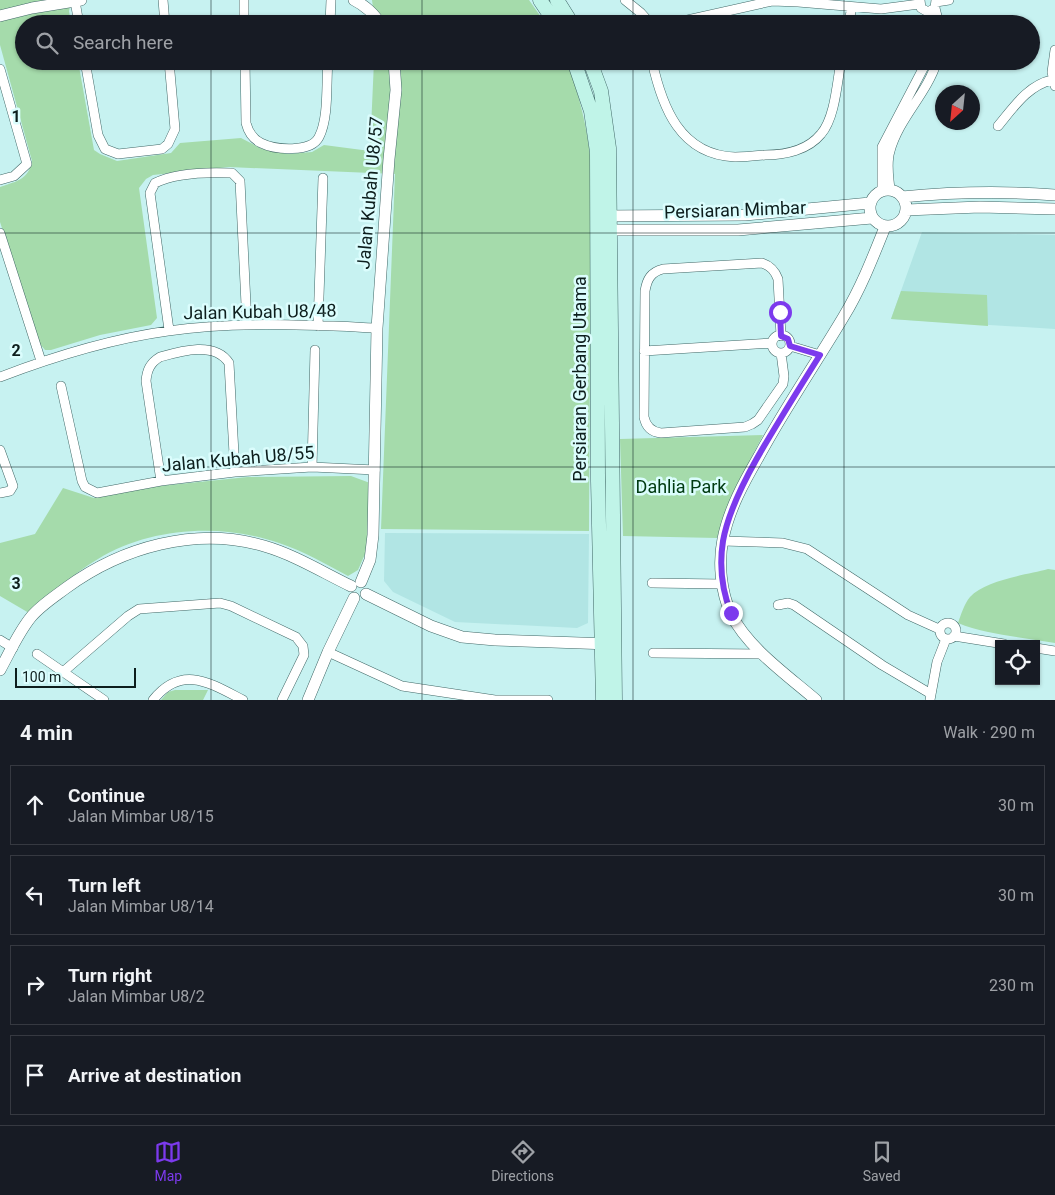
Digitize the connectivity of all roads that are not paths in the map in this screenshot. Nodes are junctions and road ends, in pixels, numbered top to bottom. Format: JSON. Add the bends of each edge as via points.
{"nodes":[{"id":1,"x":163,"y":0,"type":"edge"},
{"id":2,"x":244,"y":0,"type":"edge"},
{"id":3,"x":331,"y":0,"type":"edge"},
{"id":4,"x":354,"y":0,"type":"edge"},
{"id":5,"x":540,"y":0,"type":"edge"},
{"id":6,"x":557,"y":0,"type":"edge"},
{"id":7,"x":624,"y":0,"type":"edge"},
{"id":8,"x":949,"y":0,"type":"edge"},
{"id":9,"x":78,"y":1,"type":"edge"},
{"id":10,"x":919,"y":2,"type":"edge"},
{"id":11,"x":934,"y":6,"type":"edge"},
{"id":12,"x":852,"y":8,"type":"junction"},
{"id":13,"x":78,"y":15,"type":"edge"},
{"id":14,"x":164,"y":15,"type":"edge"},
{"id":15,"x":244,"y":15,"type":"edge"},
{"id":16,"x":330,"y":15,"type":"edge"},
{"id":17,"x":373,"y":15,"type":"edge"},
{"id":18,"x":550,"y":15,"type":"edge"},
{"id":19,"x":566,"y":15,"type":"edge"},
{"id":20,"x":643,"y":15,"type":"edge"},
{"id":21,"x":710,"y":15,"type":"edge"},
{"id":22,"x":850,"y":15,"type":"edge"},
{"id":23,"x":0,"y":16,"type":"edge"},
{"id":24,"x":1055,"y":50,"type":"edge"},
{"id":25,"x":0,"y":69,"type":"edge"},
{"id":26,"x":87,"y":70,"type":"edge"},
{"id":27,"x":170,"y":70,"type":"edge"},
{"id":28,"x":245,"y":70,"type":"edge"},
{"id":29,"x":327,"y":70,"type":"edge"},
{"id":30,"x":395,"y":70,"type":"edge"},
{"id":31,"x":577,"y":70,"type":"edge"},
{"id":32,"x":593,"y":70,"type":"edge"},
{"id":33,"x":654,"y":70,"type":"edge"},
{"id":34,"x":839,"y":70,"type":"edge"},
{"id":35,"x":922,"y":70,"type":"edge"},
{"id":36,"x":933,"y":70,"type":"edge"},
{"id":37,"x":1054,"y":83,"type":"edge"},
{"id":38,"x":998,"y":126,"type":"dead end"},
{"id":39,"x":323,"y":178,"type":"dead end"},
{"id":40,"x":0,"y":180,"type":"edge"},
{"id":41,"x":886,"y":191,"type":"junction"},
{"id":42,"x":1055,"y":195,"type":"edge"},
{"id":43,"x":902,"y":197,"type":"junction"},
{"id":44,"x":870,"y":203,"type":"junction"},
{"id":45,"x":1055,"y":209,"type":"edge"},
{"id":46,"x":906,"y":210,"type":"junction"},
{"id":47,"x":872,"y":218,"type":"junction"},
{"id":48,"x":604,"y":223,"type":"junction"},
{"id":49,"x":885,"y":226,"type":"junction"},
{"id":50,"x":0,"y":233,"type":"edge"},
{"id":51,"x":247,"y":325,"type":"junction"},
{"id":52,"x":318,"y":326,"type":"junction"},
{"id":53,"x":377,"y":328,"type":"junction"},
{"id":54,"x":169,"y":330,"type":"junction"},
{"id":55,"x":781,"y":336,"type":"junction"},
{"id":56,"x":772,"y":344,"type":"junction"},
{"id":57,"x":790,"y":346,"type":"junction"},
{"id":58,"x":316,"y":350,"type":"dead end"},
{"id":59,"x":644,"y":351,"type":"junction"},
{"id":60,"x":781,"y":353,"type":"junction"},
{"id":61,"x":820,"y":355,"type":"junction"},
{"id":62,"x":41,"y":361,"type":"junction"},
{"id":63,"x":0,"y":377,"type":"edge"},
{"id":64,"x":61,"y":386,"type":"dead end"},
{"id":65,"x":0,"y":450,"type":"edge"},
{"id":66,"x":312,"y":466,"type":"junction"},
{"id":67,"x":375,"y":470,"type":"junction"},
{"id":68,"x":235,"y":472,"type":"junction"},
{"id":69,"x":161,"y":481,"type":"junction"},
{"id":70,"x":0,"y":493,"type":"edge"},
{"id":71,"x":723,"y":541,"type":"junction"},
{"id":72,"x":652,"y":583,"type":"dead end"},
{"id":73,"x":356,"y":584,"type":"junction"},
{"id":74,"x":722,"y":584,"type":"junction"},
{"id":75,"x":366,"y":594,"type":"junction"},
{"id":76,"x":354,"y":598,"type":"junction"},
{"id":77,"x":778,"y":604,"type":"dead end"},
{"id":78,"x":939,"y":629,"type":"junction"},
{"id":79,"x":950,"y":638,"type":"junction"},
{"id":80,"x":0,"y":640,"type":"edge"},
{"id":81,"x":608,"y":643,"type":"junction"},
{"id":82,"x":995,"y":643,"type":"edge"},
{"id":83,"x":12,"y":648,"type":"junction"},
{"id":84,"x":1040,"y":649,"type":"edge"},
{"id":85,"x":1055,"y":651,"type":"edge"},
{"id":86,"x":328,"y":652,"type":"junction"},
{"id":87,"x":653,"y":653,"type":"dead end"},
{"id":88,"x":37,"y":654,"type":"dead end"},
{"id":89,"x":764,"y":654,"type":"junction"},
{"id":90,"x":0,"y":670,"type":"edge"},
{"id":91,"x":63,"y":672,"type":"junction"},
{"id":92,"x":931,"y":697,"type":"edge"},
{"id":93,"x":104,"y":700,"type":"edge"},
{"id":94,"x":153,"y":700,"type":"edge"},
{"id":95,"x":243,"y":700,"type":"edge"},
{"id":96,"x":282,"y":700,"type":"edge"},
{"id":97,"x":308,"y":700,"type":"edge"},
{"id":98,"x":548,"y":700,"type":"edge"},
{"id":99,"x":603,"y":700,"type":"edge"},
{"id":100,"x":615,"y":700,"type":"edge"},
{"id":101,"x":816,"y":700,"type":"edge"}],
"edges":[{"from":1,"to":14,"type":"street"},
{"from":2,"to":15,"type":"street"},
{"from":3,"to":16,"type":"street"},
{"from":4,"to":17,"type":"street"},
{"from":5,"to":18,"type":"main road"},
{"from":6,"to":19,"type":"main road"},
{"from":7,"to":20,"type":"street"},
{"from":8,"to":11,"type":"street"},
{"from":9,"to":13,"type":"street"},
{"from":9,"to":23,"type":"street"},
{"from":10,"to":11,"type":"street","via":[[921,8]]},
{"from":10,"to":12,"type":"street","via":[[882,9]]},
{"from":12,"to":21,"type":"street","via":[[772,1]]},
{"from":12,"to":22,"type":"street"},
{"from":24,"to":37,"type":"street","via":[[1052,63]]},
{"from":25,"to":40,"type":"street","via":[[27,164],[14,176]]},
{"from":26,"to":27,"type":"street","via":[[98,135],[105,149],[118,154],[162,149],[173,137]]},
{"from":28,"to":29,"type":"street","via":[[248,131],[268,146],[295,149],[318,139],[324,123]]},
{"from":30,"to":53,"type":"street","name":"Jalan Kubah U8/57","via":[[396,90]]},
{"from":31,"to":48,"type":"main road","name":"Persiaran Gerbang Utama","via":[[591,111],[596,139]]},
{"from":32,"to":48,"type":"main road","name":"Persiaran Gerbang Utama","via":[[601,91],[609,148]]},
{"from":33,"to":34,"type":"street","via":[[663,102],[680,131],[701,148],[733,157],[790,152],[813,142],[827,126]]},
{"from":35,"to":41,"type":"street","via":[[882,147]]},
{"from":36,"to":41,"type":"street","via":[[890,152]]},
{"from":37,"to":38,"type":"street","via":[[1042,83],[1030,91]]},
{"from":39,"to":52,"type":"street"},
{"from":41,"to":43,"type":"street"},
{"from":41,"to":44,"type":"street","via":[[872,198]]},
{"from":42,"to":43,"type":"street","via":[[999,191]]},
{"from":43,"to":46,"type":"street"},
{"from":44,"to":47,"type":"street"},
{"from":44,"to":48,"type":"street","name":"Persiaran Mimbar","via":[[745,215]]},
{"from":45,"to":46,"type":"street","via":[[980,207]]},
{"from":46,"to":49,"type":"street","via":[[901,221]]},
{"from":47,"to":48,"type":"street","name":"Persiaran Mimbar","via":[[738,230]]},
{"from":47,"to":49,"type":"street"},
{"from":48,"to":81,"type":"main road","name":"Persiaran Gerbang Utama"},
{"from":49,"to":61,"type":"street","via":[[860,287]]},
{"from":50,"to":62,"type":"street"},
{"from":51,"to":52,"type":"street","name":"Jalan Kubah U8/48"},
{"from":51,"to":54,"type":"street","name":"Jalan Kubah U8/48"},
{"from":51,"to":54,"type":"street","via":[[240,181],[232,173],[220,172],[164,178],[154,182],[150,193]]},
{"from":52,"to":53,"type":"street","name":"Jalan Kubah U8/48"},
{"from":53,"to":67,"type":"street","name":"Jalan Kubah U8/57"},
{"from":54,"to":62,"type":"street","name":"Jalan Kubah U8/48","via":[[93,345]]},
{"from":55,"to":56,"type":"street","via":[[776,337]]},
{"from":55,"to":57,"type":"street","via":[[788,339]]},
{"from":55,"to":59,"type":"street","via":[[778,279],[767,265],[663,269],[652,273],[646,284]]},
{"from":56,"to":59,"type":"street"},
{"from":56,"to":60,"type":"street"},
{"from":57,"to":60,"type":"street"},
{"from":57,"to":61,"type":"street"},
{"from":58,"to":66,"type":"street"},
{"from":59,"to":60,"type":"street","via":[[645,421],[649,428],[661,433],[752,424],[783,384]]},
{"from":61,"to":71,"type":"street","via":[[748,475]]},
{"from":62,"to":63,"type":"street","name":"Jalan Kubah U8/48"},
{"from":64,"to":69,"type":"street","name":"Jalan Kubah U8/55","via":[[82,481],[90,491],[97,493]]},
{"from":65,"to":70,"type":"street","via":[[13,486],[10,491]]},
{"from":66,"to":67,"type":"street","name":"Jalan Kubah U8/55"},
{"from":66,"to":68,"type":"street","name":"Jalan Kubah U8/55"},
{"from":67,"to":73,"type":"street","name":"Jalan Kubah U8/57","via":[[372,551],[366,571]]},
{"from":68,"to":69,"type":"street","name":"Jalan Kubah U8/55"},
{"from":68,"to":69,"type":"street","via":[[229,363],[219,353],[204,349],[160,357],[147,372]]},
{"from":71,"to":74,"type":"street"},
{"from":71,"to":78,"type":"street","via":[[782,543],[807,549],[908,615]]},
{"from":72,"to":74,"type":"street"},
{"from":73,"to":75,"type":"street","via":[[365,586]]},
{"from":73,"to":76,"type":"street","via":[[350,594]]},
{"from":73,"to":83,"type":"street","via":[[262,546],[218,540],[155,545],[113,560],[68,586],[32,616]]},
{"from":74,"to":89,"type":"street","via":[[736,623]]},
{"from":75,"to":76,"type":"street","via":[[362,598]]},
{"from":75,"to":81,"type":"street","via":[[431,626],[462,637]]},
{"from":76,"to":86,"type":"street"},
{"from":77,"to":92,"type":"street","via":[[788,602],[802,609]]},
{"from":78,"to":79,"type":"street","via":[[940,635]]},
{"from":78,"to":79,"type":"street","via":[[946,623],[952,624],[956,630]]},
{"from":79,"to":82,"type":"street"},
{"from":79,"to":92,"type":"street","via":[[937,662]]},
{"from":80,"to":83,"type":"street"},
{"from":81,"to":99,"type":"main road","name":"Persiaran Gerbang Utama"},
{"from":81,"to":100,"type":"main road","name":"Persiaran Gerbang Utama"},
{"from":83,"to":90,"type":"street"},
{"from":84,"to":85,"type":"street"},
{"from":86,"to":97,"type":"street"},
{"from":86,"to":98,"type":"street","via":[[402,686],[495,700]]},
{"from":87,"to":89,"type":"street"},
{"from":88,"to":91,"type":"street"},
{"from":89,"to":101,"type":"street"},
{"from":91,"to":93,"type":"street"},
{"from":91,"to":96,"type":"street","via":[[139,609],[220,603],[300,641],[304,655]]},
{"from":94,"to":95,"type":"street","via":[[169,684],[201,680]]}]}
